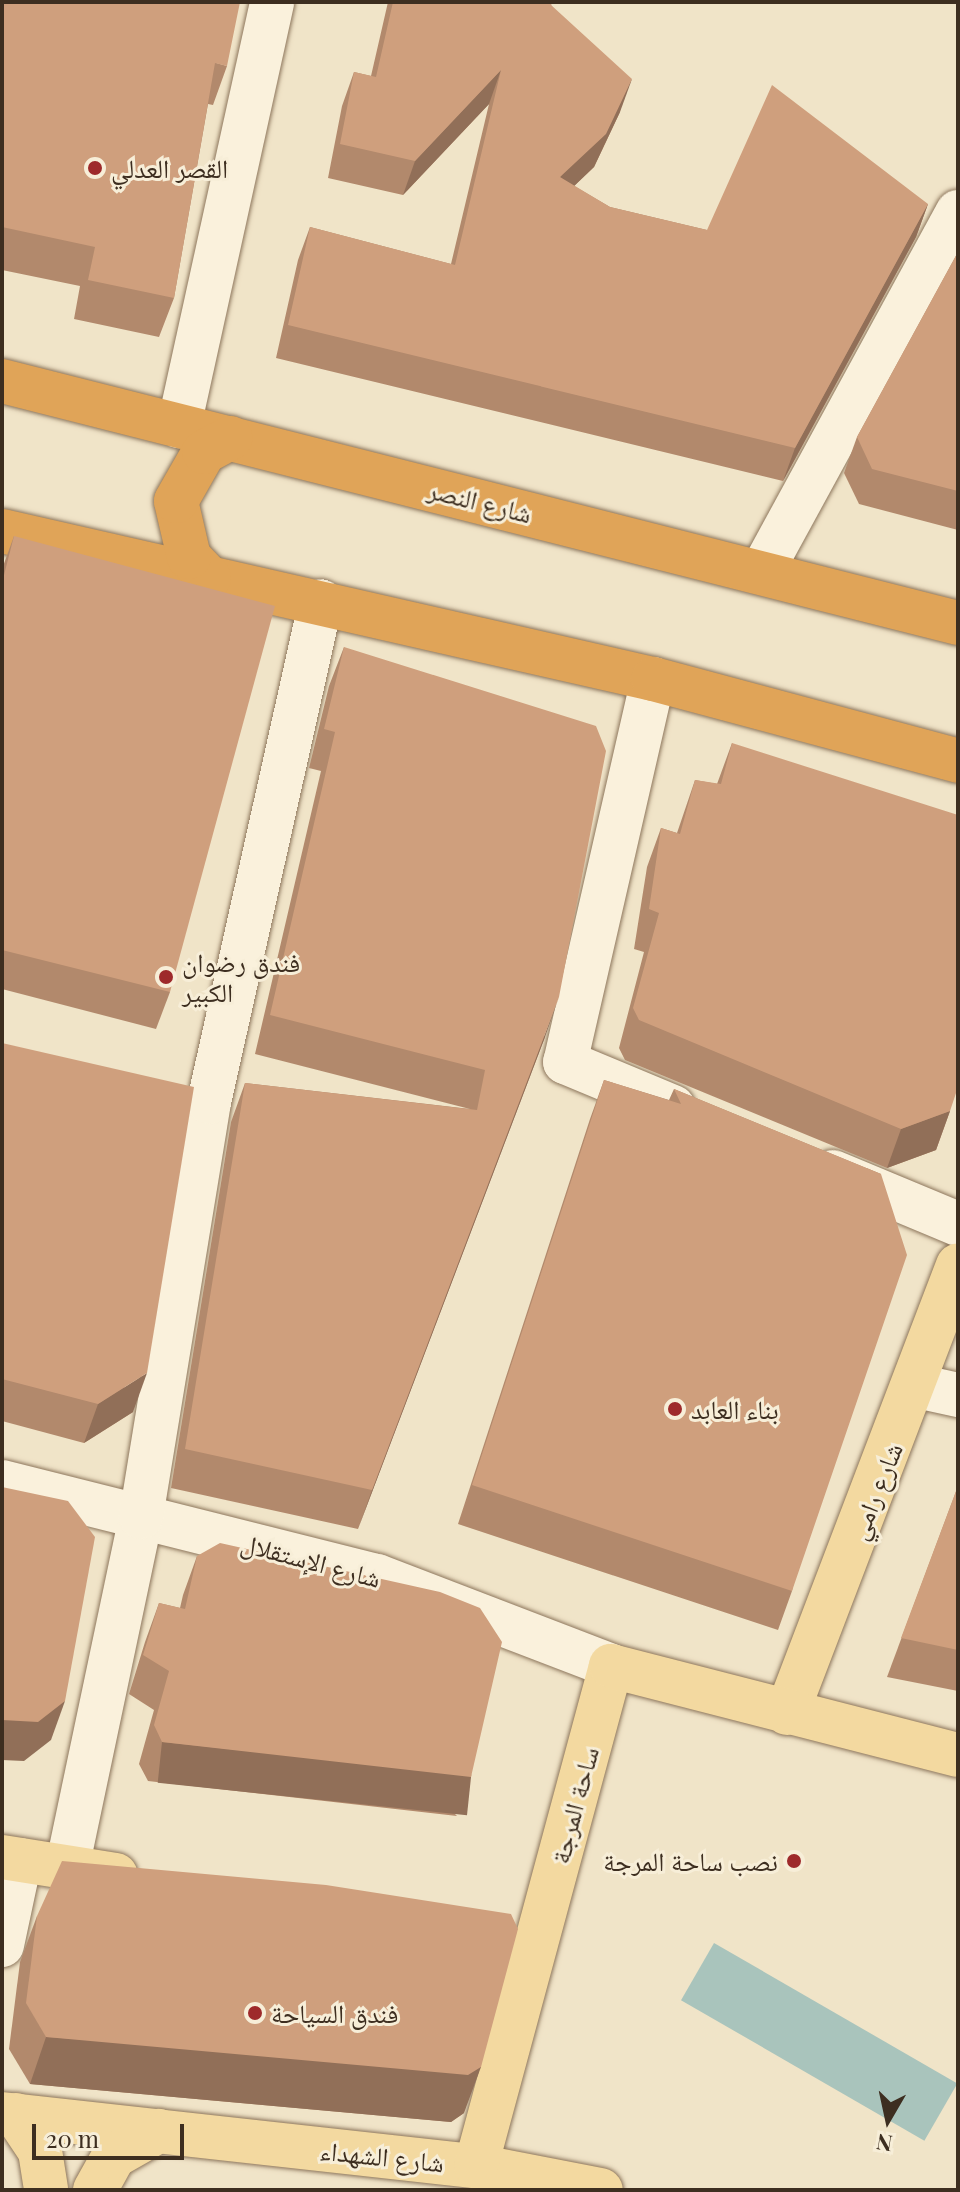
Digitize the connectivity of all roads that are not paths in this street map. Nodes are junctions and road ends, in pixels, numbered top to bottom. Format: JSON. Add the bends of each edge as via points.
{"nodes":[{"id":1,"x":272,"y":2,"type":"edge"},
{"id":2,"x":958,"y":212,"type":"edge"},
{"id":3,"x":2,"y":381,"type":"edge"},
{"id":4,"x":179,"y":426,"type":"junction"},
{"id":5,"x":230,"y":438,"type":"junction"},
{"id":6,"x":2,"y":531,"type":"edge"},
{"id":7,"x":762,"y":571,"type":"junction"},
{"id":8,"x":209,"y":578,"type":"junction"},
{"id":9,"x":321,"y":601,"type":"junction"},
{"id":10,"x":958,"y":623,"type":"edge"},
{"id":11,"x":653,"y":679,"type":"junction"},
{"id":12,"x":958,"y":761,"type":"edge"},
{"id":13,"x":165,"y":1093,"type":"edge"},
{"id":14,"x":209,"y":1102,"type":"junction"},
{"id":15,"x":711,"y":1122,"type":"edge"},
{"id":16,"x":798,"y":1158,"type":"edge"},
{"id":17,"x":958,"y":1224,"type":"edge"},
{"id":18,"x":958,"y":1266,"type":"edge"},
{"id":19,"x":937,"y":1390,"type":"edge"},
{"id":20,"x":2,"y":1482,"type":"edge"},
{"id":21,"x":141,"y":1517,"type":"junction"},
{"id":22,"x":611,"y":1666,"type":"junction"},
{"id":23,"x":787,"y":1713,"type":"junction"},
{"id":24,"x":958,"y":1755,"type":"edge"},
{"id":25,"x":11,"y":1859,"type":"edge"},
{"id":26,"x":67,"y":1868,"type":"junction"},
{"id":27,"x":161,"y":1882,"type":"edge"},
{"id":28,"x":491,"y":1935,"type":"edge"},
{"id":29,"x":538,"y":1942,"type":"junction"},
{"id":30,"x":2,"y":1945,"type":"edge"},
{"id":31,"x":9,"y":2114,"type":"edge"},
{"id":32,"x":158,"y":2131,"type":"junction"},
{"id":33,"x":476,"y":2166,"type":"junction"},
{"id":34,"x":46,"y":2190,"type":"edge"},
{"id":35,"x":95,"y":2190,"type":"edge"},
{"id":36,"x":601,"y":2190,"type":"edge"}],
"edges":[{"from":1,"to":4,"type":"street"},
{"from":2,"to":7,"type":"street"},
{"from":3,"to":4,"type":"highway","name":"شارع النصر"},
{"from":4,"to":5,"type":"highway","name":"شارع النصر"},
{"from":5,"to":7,"type":"highway","name":"شارع النصر"},
{"from":5,"to":8,"type":"highway","via":[[195,462],[176,501],[189,557]]},
{"from":6,"to":8,"type":"highway"},
{"from":7,"to":10,"type":"highway","name":"شارع النصر"},
{"from":8,"to":9,"type":"highway"},
{"from":9,"to":11,"type":"highway"},
{"from":9,"to":14,"type":"street"},
{"from":11,"to":12,"type":"highway"},
{"from":11,"to":15,"type":"street","via":[[565,1062]]},
{"from":13,"to":14,"type":"street"},
{"from":14,"to":21,"type":"street"},
{"from":16,"to":17,"type":"street"},
{"from":18,"to":19,"type":"main road","name":"شارع رامي"},
{"from":19,"to":23,"type":"main road","name":"شارع رامي"},
{"from":20,"to":21,"type":"street","name":"شارع الإستقلال"},
{"from":21,"to":22,"type":"street","name":"شارع الإستقلال","via":[[377,1576]]},
{"from":21,"to":26,"type":"street"},
{"from":22,"to":23,"type":"main road"},
{"from":22,"to":29,"type":"main road","name":"ساحة المرجة"},
{"from":23,"to":24,"type":"main road"},
{"from":25,"to":26,"type":"main road"},
{"from":25,"to":30,"type":"street"},
{"from":26,"to":27,"type":"main road"},
{"from":28,"to":29,"type":"main road"},
{"from":29,"to":33,"type":"main road","name":"ساحة المرجة"},
{"from":31,"to":32,"type":"main road","name":"شارع الشهداء"},
{"from":31,"to":34,"type":"main road","via":[[40,2151]]},
{"from":32,"to":33,"type":"main road","name":"شارع الشهداء"},
{"from":32,"to":35,"type":"main road","via":[[114,2156]]},
{"from":33,"to":36,"type":"main road"}]}
